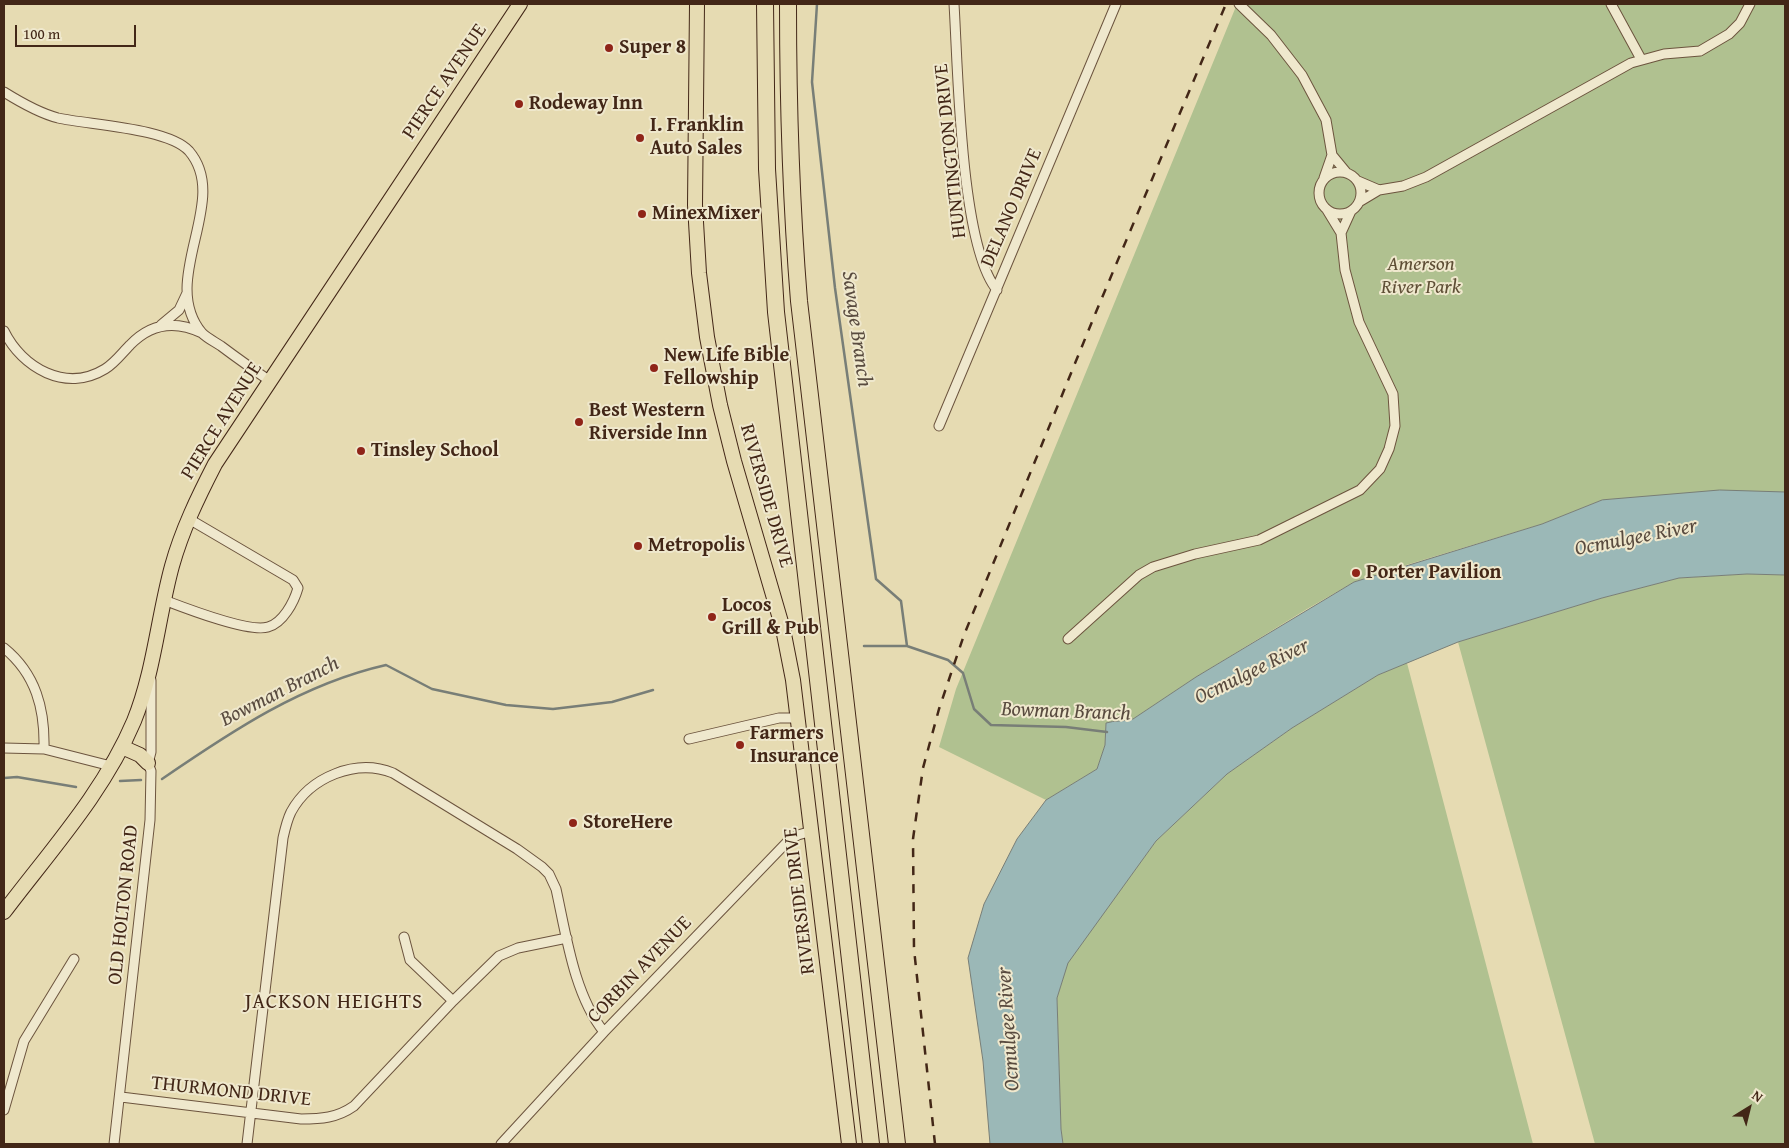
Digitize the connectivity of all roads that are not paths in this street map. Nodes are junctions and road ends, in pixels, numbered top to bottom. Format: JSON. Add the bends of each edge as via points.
{"nodes":[{"id":1,"x":520,"y":4,"type":"edge"},
{"id":2,"x":697,"y":4,"type":"edge"},
{"id":3,"x":765,"y":4,"type":"edge"},
{"id":4,"x":788,"y":4,"type":"edge"},
{"id":5,"x":954,"y":4,"type":"edge"},
{"id":6,"x":1116,"y":4,"type":"edge"},
{"id":7,"x":1239,"y":4,"type":"edge"},
{"id":8,"x":1611,"y":4,"type":"edge"},
{"id":9,"x":1750,"y":4,"type":"edge"},
{"id":10,"x":1641,"y":59,"type":"junction"},
{"id":11,"x":4,"y":92,"type":"edge"},
{"id":12,"x":1332,"y":155,"type":"junction"},
{"id":13,"x":1346,"y":172,"type":"junction"},
{"id":14,"x":1323,"y":180,"type":"junction"},
{"id":15,"x":1358,"y":181,"type":"junction"},
{"id":16,"x":1379,"y":190,"type":"junction"},
{"id":17,"x":1360,"y":202,"type":"junction"},
{"id":18,"x":1327,"y":210,"type":"junction"},
{"id":19,"x":1351,"y":211,"type":"junction"},
{"id":20,"x":1341,"y":232,"type":"junction"},
{"id":21,"x":997,"y":290,"type":"junction"},
{"id":22,"x":187,"y":293,"type":"junction"},
{"id":23,"x":161,"y":325,"type":"junction"},
{"id":24,"x":4,"y":331,"type":"edge"},
{"id":25,"x":202,"y":334,"type":"junction"},
{"id":26,"x":270,"y":381,"type":"junction"},
{"id":27,"x":939,"y":426,"type":"dead end"},
{"id":28,"x":189,"y":519,"type":"junction"},
{"id":29,"x":164,"y":600,"type":"junction"},
{"id":30,"x":1068,"y":639,"type":"dead end"},
{"id":31,"x":4,"y":648,"type":"edge"},
{"id":32,"x":149,"y":670,"type":"junction"},
{"id":33,"x":797,"y":718,"type":"junction"},
{"id":34,"x":689,"y":739,"type":"dead end"},
{"id":35,"x":122,"y":747,"type":"junction"},
{"id":36,"x":4,"y":748,"type":"edge"},
{"id":37,"x":44,"y":749,"type":"junction"},
{"id":38,"x":148,"y":763,"type":"junction"},
{"id":39,"x":111,"y":766,"type":"junction"},
{"id":40,"x":812,"y":832,"type":"junction"},
{"id":41,"x":4,"y":912,"type":"edge"},
{"id":42,"x":404,"y":937,"type":"dead end"},
{"id":43,"x":567,"y":938,"type":"junction"},
{"id":44,"x":74,"y":959,"type":"dead end"},
{"id":45,"x":453,"y":1001,"type":"junction"},
{"id":46,"x":604,"y":1032,"type":"junction"},
{"id":47,"x":121,"y":1097,"type":"junction"},
{"id":48,"x":4,"y":1110,"type":"edge"},
{"id":49,"x":251,"y":1112,"type":"junction"},
{"id":50,"x":114,"y":1144,"type":"edge"},
{"id":51,"x":247,"y":1144,"type":"edge"},
{"id":52,"x":501,"y":1144,"type":"edge"},
{"id":53,"x":849,"y":1144,"type":"edge"},
{"id":54,"x":871,"y":1144,"type":"edge"},
{"id":55,"x":897,"y":1144,"type":"edge"}],
"edges":[{"from":1,"to":26,"type":"main road","name":"PIERCE AVENUE"},
{"from":2,"to":33,"type":"main road","name":"RIVERSIDE DRIVE","via":[[695,205],[699,273],[720,405],[783,630]]},
{"from":3,"to":54,"type":"highway","via":[[767,169],[776,312]]},
{"from":4,"to":55,"type":"highway","via":[[788,107],[799,301]]},
{"from":5,"to":21,"type":"street","name":"HUNTINGTON DRIVE","via":[[970,204],[988,280]]},
{"from":6,"to":21,"type":"street","name":"DELANO DRIVE"},
{"from":7,"to":12,"type":"street","via":[[1271,35],[1302,75],[1326,120]]},
{"from":8,"to":10,"type":"street"},
{"from":9,"to":10,"type":"street","via":[[1740,23],[1729,34],[1700,51]]},
{"from":10,"to":16,"type":"street","via":[[1426,177],[1403,186]]},
{"from":11,"to":22,"type":"street","via":[[48,115],[159,135],[188,150],[197,167],[203,200],[187,273]]},
{"from":12,"to":13,"type":"street"},
{"from":12,"to":14,"type":"street"},
{"from":13,"to":14,"type":"street","via":[[1338,172]]},
{"from":13,"to":15,"type":"street"},
{"from":14,"to":18,"type":"street","via":[[1319,195]]},
{"from":15,"to":16,"type":"street"},
{"from":15,"to":17,"type":"street"},
{"from":16,"to":17,"type":"street"},
{"from":17,"to":19,"type":"street"},
{"from":18,"to":19,"type":"street","via":[[1335,213]]},
{"from":18,"to":20,"type":"street"},
{"from":19,"to":20,"type":"street"},
{"from":20,"to":30,"type":"street","via":[[1351,298],[1393,394],[1394,432],[1380,469],[1360,490],[1259,540],[1153,567],[1132,581]]},
{"from":21,"to":27,"type":"street","name":"DELANO DRIVE"},
{"from":22,"to":23,"type":"street","via":[[179,310]]},
{"from":22,"to":25,"type":"street"},
{"from":23,"to":24,"type":"street","via":[[139,336],[103,371],[72,379],[55,377],[30,364]]},
{"from":23,"to":25,"type":"street","via":[[185,326]]},
{"from":25,"to":26,"type":"street"},
{"from":26,"to":28,"type":"main road","name":"PIERCE AVENUE","via":[[215,464]]},
{"from":28,"to":29,"type":"main road","name":"PIERCE AVENUE","via":[[172,565]]},
{"from":28,"to":29,"type":"street","via":[[293,580],[298,588],[296,596],[276,623],[259,629]]},
{"from":29,"to":32,"type":"main road","name":"PIERCE AVENUE"},
{"from":31,"to":37,"type":"street","via":[[23,667],[35,687],[43,716]]},
{"from":32,"to":35,"type":"main road","name":"PIERCE AVENUE"},
{"from":32,"to":38,"type":"street","name":"OLD HOLTON ROAD","via":[[152,742]]},
{"from":33,"to":34,"type":"street","via":[[779,718]]},
{"from":33,"to":40,"type":"main road","name":"RIVERSIDE DRIVE"},
{"from":35,"to":38,"type":"main road","via":[[140,755]]},
{"from":35,"to":39,"type":"main road","name":"PIERCE AVENUE"},
{"from":36,"to":37,"type":"street"},
{"from":37,"to":39,"type":"street"},
{"from":38,"to":47,"type":"street","name":"OLD HOLTON ROAD","via":[[151,771],[150,820]]},
{"from":39,"to":41,"type":"main road","name":"PIERCE AVENUE","via":[[80,813]]},
{"from":40,"to":46,"type":"street","name":"CORBIN AVENUE","via":[[798,834],[789,840]]},
{"from":40,"to":53,"type":"main road","name":"RIVERSIDE DRIVE"},
{"from":42,"to":45,"type":"street","via":[[410,960]]},
{"from":43,"to":45,"type":"street","name":"THURMOND DRIVE","via":[[518,948],[499,956]]},
{"from":43,"to":46,"type":"street","via":[[590,1012]]},
{"from":43,"to":49,"type":"street","via":[[556,889],[549,874],[517,849],[381,768],[357,768],[325,778],[291,811],[283,838]]},
{"from":44,"to":48,"type":"street","via":[[24,1041]]},
{"from":45,"to":49,"type":"street","name":"THURMOND DRIVE","via":[[344,1113],[301,1119]]},
{"from":46,"to":52,"type":"street","name":"CORBIN AVENUE"},
{"from":47,"to":49,"type":"street","name":"THURMOND DRIVE"},
{"from":47,"to":50,"type":"street","name":"OLD HOLTON ROAD"},
{"from":49,"to":51,"type":"street"}]}
